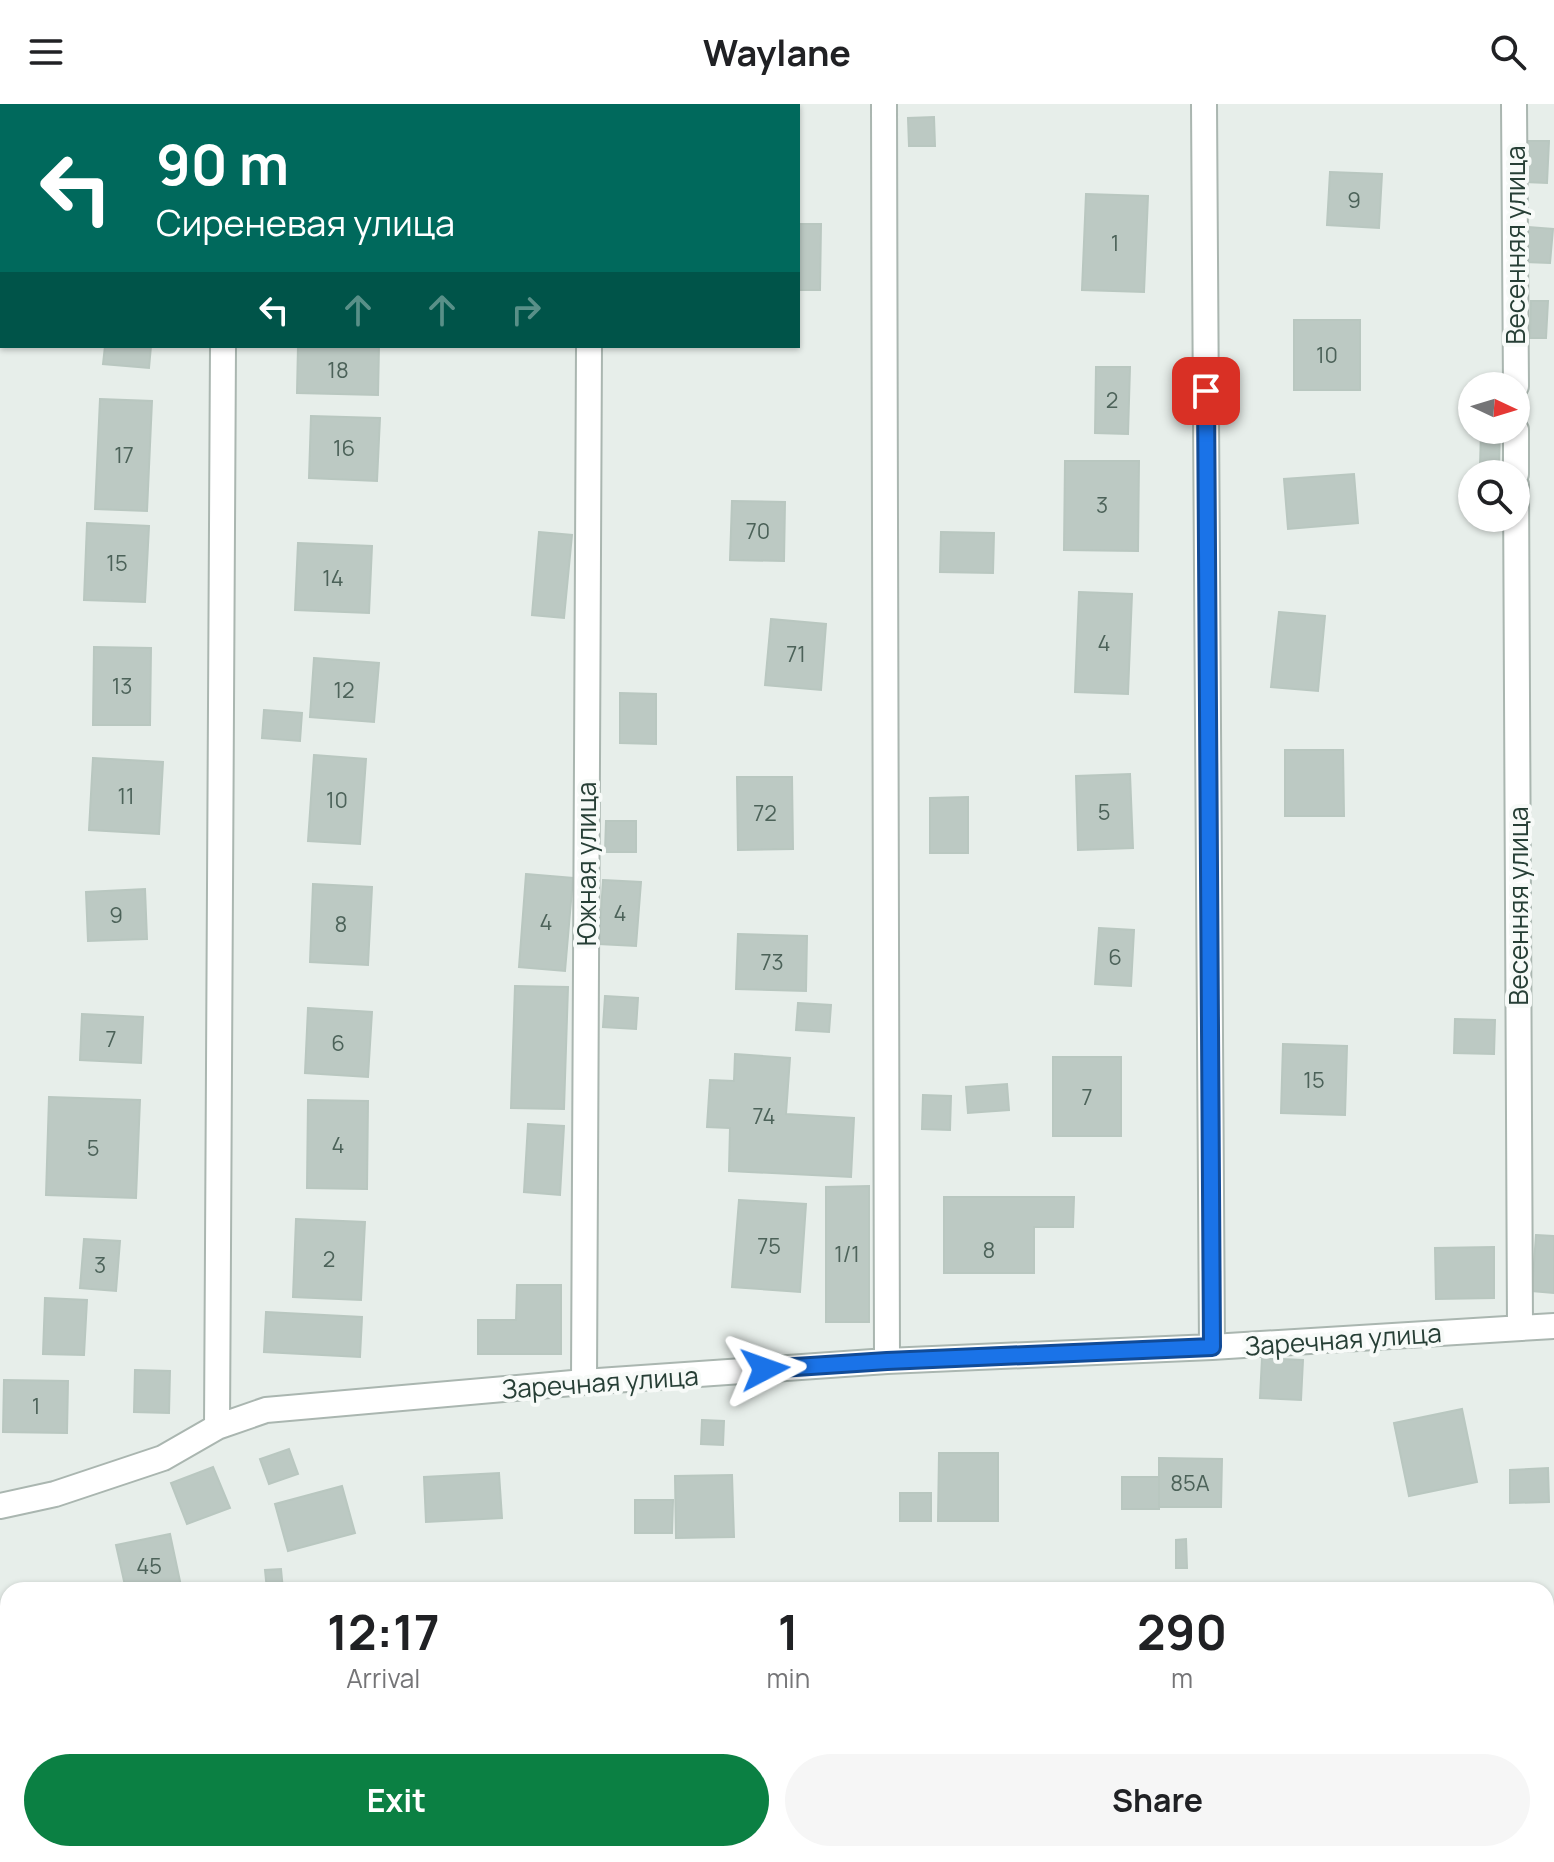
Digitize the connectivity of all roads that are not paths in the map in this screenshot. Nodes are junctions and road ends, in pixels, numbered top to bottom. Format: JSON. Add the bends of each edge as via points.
{"nodes":[{"id":1,"x":884,"y":104,"type":"edge"},
{"id":2,"x":1204,"y":104,"type":"edge"},
{"id":3,"x":1514,"y":104,"type":"edge"},
{"id":4,"x":223,"y":348,"type":"edge"},
{"id":5,"x":589,"y":348,"type":"edge"},
{"id":6,"x":1516,"y":372,"type":"edge"},
{"id":7,"x":1516,"y":532,"type":"edge"},
{"id":8,"x":1554,"y":1326,"type":"edge"},
{"id":9,"x":1520,"y":1327,"type":"junction"},
{"id":10,"x":1212,"y":1347,"type":"junction"},
{"id":11,"x":887,"y":1361,"type":"junction"},
{"id":12,"x":584,"y":1382,"type":"junction"},
{"id":13,"x":217,"y":1427,"type":"junction"},
{"id":14,"x":0,"y":1506,"type":"edge"}],
"edges":[{"from":1,"to":11,"type":"street"},
{"from":2,"to":10,"type":"street"},
{"from":3,"to":6,"type":"street","name":"Весенняя улица"},
{"from":4,"to":13,"type":"street"},
{"from":5,"to":12,"type":"street","name":"Южная улица"},
{"from":7,"to":9,"type":"street","name":"Весенняя улица"},
{"from":8,"to":9,"type":"street","name":"Заречная улица"},
{"from":9,"to":10,"type":"street","name":"Заречная улица"},
{"from":10,"to":11,"type":"street","name":"Заречная улица"},
{"from":11,"to":12,"type":"street","name":"Заречная улица"},
{"from":12,"to":13,"type":"street","name":"Заречная улица","via":[[266,1410]]},
{"from":13,"to":14,"type":"street","name":"Заречная улица","via":[[163,1458],[55,1494]]}]}
